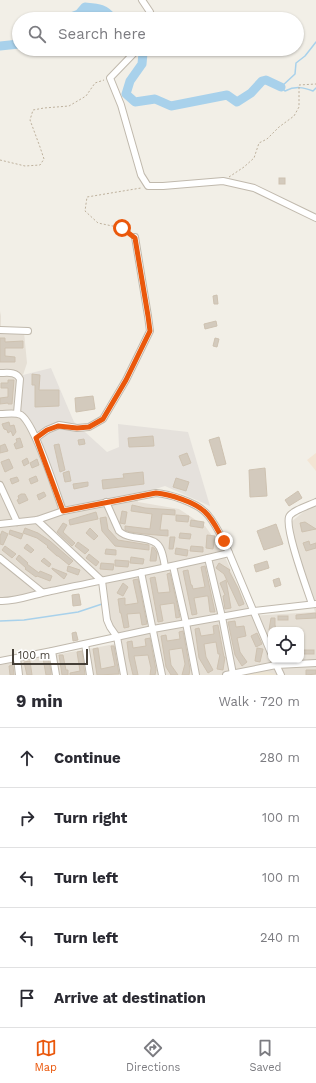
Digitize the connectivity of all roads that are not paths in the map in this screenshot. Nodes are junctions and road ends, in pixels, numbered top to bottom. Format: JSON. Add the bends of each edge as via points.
{"nodes":[{"id":1,"x":142,"y":0,"type":"edge"},
{"id":2,"x":150,"y":12,"type":"edge"},
{"id":3,"x":131,"y":56,"type":"edge"},
{"id":4,"x":316,"y":218,"type":"edge"},
{"id":5,"x":135,"y":238,"type":"road end"},
{"id":6,"x":0,"y":330,"type":"edge"},
{"id":7,"x":28,"y":331,"type":"dead end"},
{"id":8,"x":0,"y":373,"type":"edge"},
{"id":9,"x":18,"y":413,"type":"junction"},
{"id":10,"x":0,"y":414,"type":"edge"},
{"id":11,"x":36,"y":438,"type":"junction"},
{"id":12,"x":0,"y":485,"type":"edge"},
{"id":13,"x":106,"y":502,"type":"junction"},
{"id":14,"x":316,"y":502,"type":"edge"},
{"id":15,"x":63,"y":511,"type":"junction"},
{"id":16,"x":37,"y":520,"type":"junction"},
{"id":17,"x":17,"y":522,"type":"junction"},
{"id":18,"x":0,"y":524,"type":"edge"},
{"id":19,"x":228,"y":553,"type":"junction"},
{"id":20,"x":0,"y":558,"type":"edge"},
{"id":21,"x":208,"y":558,"type":"junction"},
{"id":22,"x":173,"y":566,"type":"junction"},
{"id":23,"x":165,"y":567,"type":"junction"},
{"id":24,"x":141,"y":572,"type":"junction"},
{"id":25,"x":102,"y":581,"type":"junction"},
{"id":26,"x":42,"y":592,"type":"junction"},
{"id":27,"x":0,"y":601,"type":"edge"},
{"id":28,"x":314,"y":604,"type":"edge"},
{"id":29,"x":254,"y":611,"type":"junction"},
{"id":30,"x":222,"y":617,"type":"junction"},
{"id":31,"x":186,"y":623,"type":"junction"},
{"id":32,"x":153,"y":629,"type":"junction"},
{"id":33,"x":117,"y":637,"type":"junction"},
{"id":34,"x":85,"y":644,"type":"junction"},
{"id":35,"x":268,"y":646,"type":"edge"},
{"id":36,"x":52,"y":652,"type":"junction"},
{"id":37,"x":16,"y":658,"type":"junction"},
{"id":38,"x":0,"y":661,"type":"edge"},
{"id":39,"x":275,"y":663,"type":"edge"},
{"id":40,"x":304,"y":663,"type":"edge"},
{"id":41,"x":316,"y":663,"type":"edge"},
{"id":42,"x":229,"y":674,"type":"edge"},
{"id":43,"x":18,"y":675,"type":"edge"},
{"id":44,"x":56,"y":675,"type":"edge"},
{"id":45,"x":90,"y":675,"type":"edge"},
{"id":46,"x":124,"y":675,"type":"edge"},
{"id":47,"x":162,"y":675,"type":"edge"},
{"id":48,"x":196,"y":675,"type":"edge"},
{"id":49,"x":281,"y":675,"type":"edge"}],
"edges":[{"from":1,"to":2,"type":"street"},
{"from":3,"to":4,"type":"street","via":[[110,78],[122,105],[141,175],[148,186],[223,181],[254,188]]},
{"from":5,"to":11,"type":"street","via":[[150,331],[126,380],[103,419],[89,427],[58,426]]},
{"from":6,"to":7,"type":"street"},
{"from":8,"to":9,"type":"street","via":[[16,374],[20,379]]},
{"from":9,"to":10,"type":"street"},
{"from":9,"to":11,"type":"street","via":[[25,418]]},
{"from":11,"to":15,"type":"street"},
{"from":12,"to":17,"type":"street"},
{"from":13,"to":15,"type":"street"},
{"from":13,"to":19,"type":"street","via":[[156,493],[189,502],[205,511],[215,524]]},
{"from":13,"to":23,"type":"street","via":[[121,533],[125,536],[146,538],[160,546]]},
{"from":14,"to":28,"type":"street","via":[[298,510],[289,519],[293,547]]},
{"from":15,"to":16,"type":"street"},
{"from":16,"to":17,"type":"street"},
{"from":16,"to":25,"type":"street"},
{"from":17,"to":18,"type":"street"},
{"from":19,"to":21,"type":"street"},
{"from":19,"to":29,"type":"street"},
{"from":20,"to":26,"type":"street"},
{"from":21,"to":22,"type":"street"},
{"from":21,"to":30,"type":"street"},
{"from":22,"to":23,"type":"street"},
{"from":22,"to":31,"type":"street"},
{"from":23,"to":24,"type":"street"},
{"from":24,"to":25,"type":"street"},
{"from":24,"to":32,"type":"street"},
{"from":25,"to":26,"type":"street"},
{"from":25,"to":33,"type":"street","via":[[108,620]]},
{"from":26,"to":27,"type":"street"},
{"from":28,"to":29,"type":"street"},
{"from":29,"to":30,"type":"street"},
{"from":29,"to":35,"type":"street"},
{"from":30,"to":31,"type":"street"},
{"from":30,"to":42,"type":"street"},
{"from":31,"to":32,"type":"street"},
{"from":31,"to":48,"type":"street"},
{"from":32,"to":33,"type":"street"},
{"from":32,"to":47,"type":"street"},
{"from":33,"to":34,"type":"street"},
{"from":33,"to":46,"type":"street"},
{"from":34,"to":36,"type":"street"},
{"from":34,"to":45,"type":"street"},
{"from":36,"to":37,"type":"street"},
{"from":36,"to":44,"type":"street"},
{"from":37,"to":38,"type":"street"},
{"from":37,"to":43,"type":"street"},
{"from":39,"to":42,"type":"street"},
{"from":39,"to":49,"type":"street"},
{"from":40,"to":41,"type":"street"}]}
